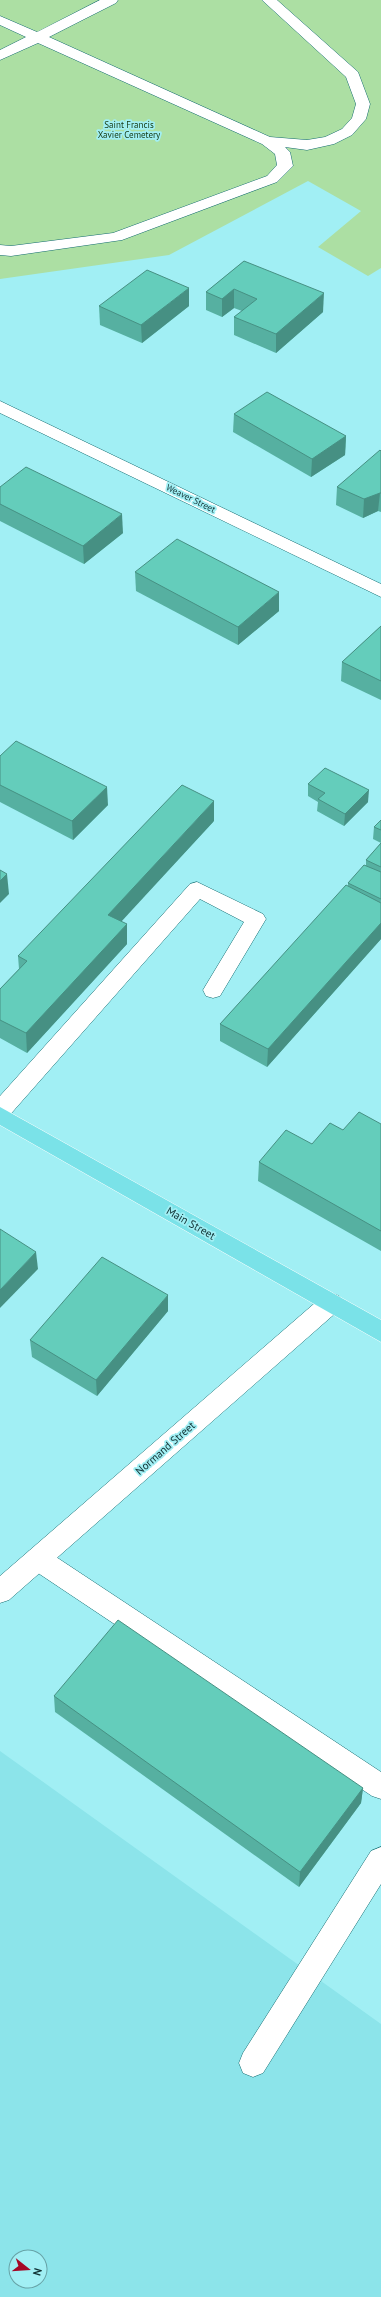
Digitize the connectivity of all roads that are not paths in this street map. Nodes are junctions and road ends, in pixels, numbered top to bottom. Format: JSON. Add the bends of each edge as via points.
{"nodes":[{"id":1,"x":111,"y":0,"type":"edge"},
{"id":2,"x":269,"y":0,"type":"edge"},
{"id":3,"x":0,"y":20,"type":"edge"},
{"id":4,"x":38,"y":36,"type":"junction"},
{"id":5,"x":0,"y":56,"type":"edge"},
{"id":6,"x":267,"y":141,"type":"junction"},
{"id":7,"x":0,"y":250,"type":"edge"},
{"id":8,"x":0,"y":406,"type":"edge"},
{"id":9,"x":381,"y":591,"type":"edge"},
{"id":10,"x":213,"y":990,"type":"dead end"},
{"id":11,"x":0,"y":1111,"type":"edge"},
{"id":12,"x":0,"y":1115,"type":"edge"},
{"id":13,"x":331,"y":1303,"type":"junction"},
{"id":14,"x":381,"y":1332,"type":"edge"},
{"id":15,"x":38,"y":1559,"type":"junction"},
{"id":16,"x":0,"y":1592,"type":"edge"},
{"id":17,"x":381,"y":1787,"type":"edge"},
{"id":18,"x":381,"y":1860,"type":"edge"},
{"id":19,"x":253,"y":2062,"type":"dead end"}],
"edges":[{"from":1,"to":4,"type":"street"},
{"from":2,"to":6,"type":"street","via":[[353,75],[362,104],[359,119],[346,132],[329,141],[307,145]]},
{"from":3,"to":4,"type":"street"},
{"from":4,"to":5,"type":"street"},
{"from":4,"to":6,"type":"street"},
{"from":6,"to":7,"type":"street","via":[[282,152],[285,166],[272,179],[116,237],[11,251]]},
{"from":8,"to":9,"type":"street","name":"Weaver Street"},
{"from":10,"to":11,"type":"street","via":[[256,919],[196,889]]},
{"from":12,"to":13,"type":"main road","name":"Main Street"},
{"from":13,"to":14,"type":"main road","name":"Main Street"},
{"from":13,"to":15,"type":"street","name":"Normand Street"},
{"from":15,"to":16,"type":"street","name":"Normand Street"},
{"from":15,"to":17,"type":"street"},
{"from":18,"to":19,"type":"street"}]}
